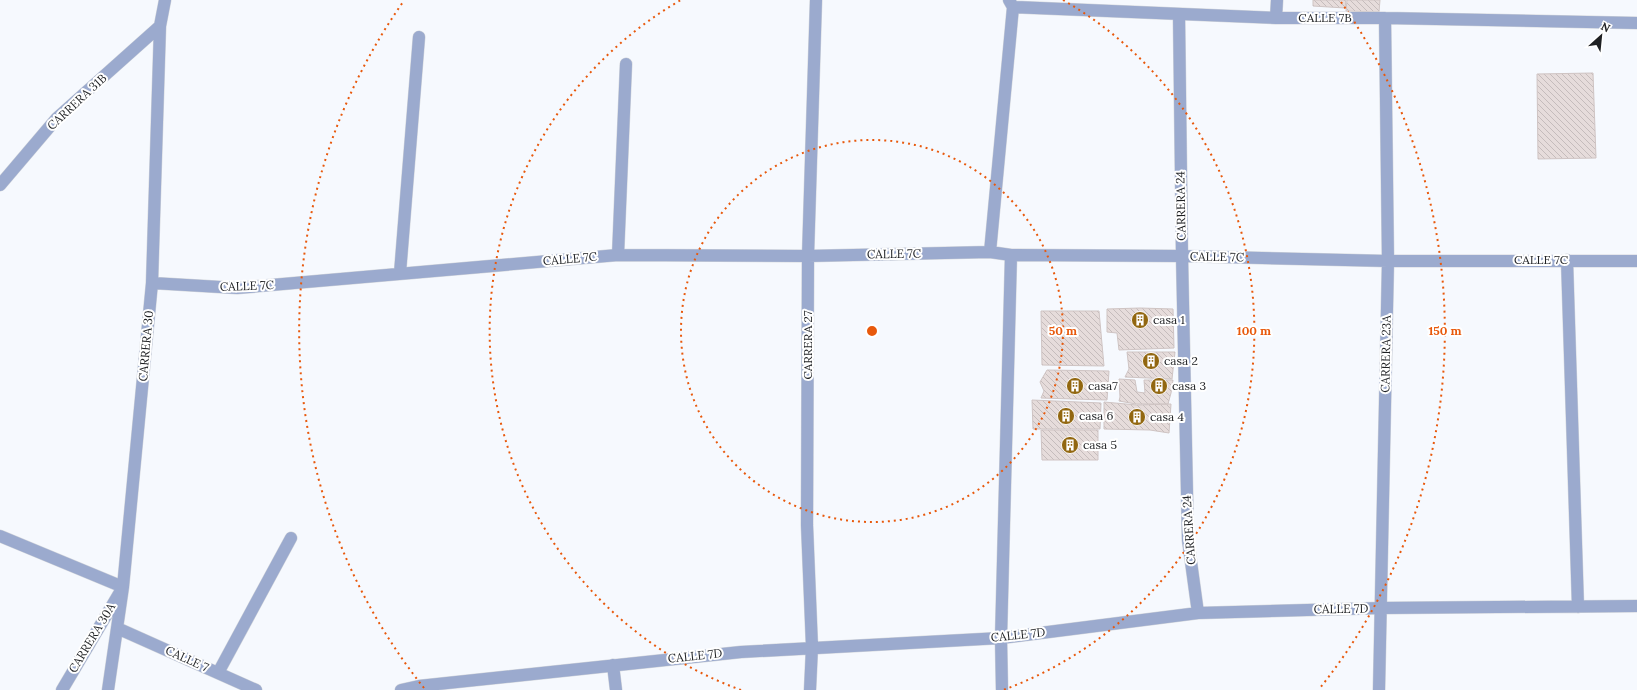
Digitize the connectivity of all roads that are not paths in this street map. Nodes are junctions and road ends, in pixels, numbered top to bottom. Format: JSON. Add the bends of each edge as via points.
{"nodes":[{"id":1,"x":165,"y":0,"type":"edge"},
{"id":2,"x":816,"y":0,"type":"edge"},
{"id":3,"x":1277,"y":0,"type":"edge"},
{"id":4,"x":1011,"y":4,"type":"edge"},
{"id":5,"x":1179,"y":15,"type":"junction"},
{"id":6,"x":1276,"y":18,"type":"junction"},
{"id":7,"x":1385,"y":18,"type":"junction"},
{"id":8,"x":1637,"y":23,"type":"edge"},
{"id":9,"x":160,"y":26,"type":"junction"},
{"id":10,"x":419,"y":37,"type":"dead end"},
{"id":11,"x":626,"y":64,"type":"dead end"},
{"id":12,"x":0,"y":185,"type":"edge"},
{"id":13,"x":990,"y":252,"type":"junction"},
{"id":14,"x":618,"y":254,"type":"junction"},
{"id":15,"x":808,"y":256,"type":"junction"},
{"id":16,"x":1011,"y":256,"type":"junction"},
{"id":17,"x":1182,"y":256,"type":"junction"},
{"id":18,"x":1567,"y":260,"type":"junction"},
{"id":19,"x":1637,"y":260,"type":"edge"},
{"id":20,"x":1388,"y":261,"type":"junction"},
{"id":21,"x":400,"y":273,"type":"junction"},
{"id":22,"x":152,"y":283,"type":"junction"},
{"id":23,"x":0,"y":536,"type":"edge"},
{"id":24,"x":291,"y":538,"type":"dead end"},
{"id":25,"x":123,"y":587,"type":"junction"},
{"id":26,"x":1578,"y":606,"type":"junction"},
{"id":27,"x":1637,"y":606,"type":"edge"},
{"id":28,"x":1381,"y":608,"type":"junction"},
{"id":29,"x":1198,"y":613,"type":"junction"},
{"id":30,"x":117,"y":628,"type":"junction"},
{"id":31,"x":1001,"y":638,"type":"junction"},
{"id":32,"x":812,"y":647,"type":"junction"},
{"id":33,"x":613,"y":665,"type":"junction"},
{"id":34,"x":218,"y":673,"type":"junction"},
{"id":35,"x":62,"y":690,"type":"edge"},
{"id":36,"x":108,"y":690,"type":"edge"},
{"id":37,"x":256,"y":690,"type":"edge"},
{"id":38,"x":401,"y":690,"type":"edge"},
{"id":39,"x":616,"y":690,"type":"edge"},
{"id":40,"x":810,"y":690,"type":"edge"},
{"id":41,"x":1002,"y":690,"type":"edge"},
{"id":42,"x":1379,"y":690,"type":"edge"}],
"edges":[{"from":1,"to":9,"type":"street","name":"CARRERA 30"},
{"from":2,"to":15,"type":"street","name":"CARRERA 27"},
{"from":3,"to":6,"type":"street"},
{"from":4,"to":5,"type":"street","name":"CALLE 7B"},
{"from":4,"to":13,"type":"street"},
{"from":5,"to":6,"type":"street","name":"CALLE 7B"},
{"from":5,"to":17,"type":"street","name":"CARRERA 24"},
{"from":6,"to":7,"type":"street","name":"CALLE 7B"},
{"from":7,"to":8,"type":"street","name":"CALLE 7B"},
{"from":7,"to":20,"type":"street","name":"CARRERA 23A"},
{"from":9,"to":12,"type":"street","name":"CARRERA 31B","via":[[57,118]]},
{"from":9,"to":22,"type":"street","name":"CARRERA 30"},
{"from":10,"to":21,"type":"street"},
{"from":11,"to":14,"type":"street"},
{"from":13,"to":15,"type":"street","name":"CALLE 7C"},
{"from":13,"to":16,"type":"street","name":"CALLE 7C"},
{"from":14,"to":15,"type":"street","name":"CALLE 7C"},
{"from":14,"to":21,"type":"street","name":"CALLE 7C"},
{"from":15,"to":32,"type":"street","name":"CARRERA 27","via":[[807,525]]},
{"from":16,"to":17,"type":"street","name":"CALLE 7C"},
{"from":16,"to":31,"type":"street"},
{"from":17,"to":20,"type":"street","name":"CALLE 7C"},
{"from":17,"to":29,"type":"street","name":"CARRERA 24","via":[[1188,540]]},
{"from":18,"to":19,"type":"street","name":"CALLE 7C"},
{"from":18,"to":20,"type":"street","name":"CALLE 7C"},
{"from":18,"to":26,"type":"street"},
{"from":20,"to":28,"type":"street","name":"CARRERA 23A"},
{"from":21,"to":22,"type":"street","name":"CALLE 7C","via":[[237,288]]},
{"from":22,"to":25,"type":"street","name":"CARRERA 30"},
{"from":23,"to":25,"type":"street"},
{"from":24,"to":34,"type":"street"},
{"from":25,"to":30,"type":"street","name":"CARRERA 30"},
{"from":25,"to":35,"type":"street","name":"CARRERA 30A"},
{"from":26,"to":27,"type":"street","name":"CALLE 7D"},
{"from":26,"to":28,"type":"street","name":"CALLE 7D"},
{"from":28,"to":29,"type":"street","name":"CALLE 7D"},
{"from":28,"to":42,"type":"street","name":"CARRERA 23A"},
{"from":29,"to":31,"type":"street","name":"CALLE 7D"},
{"from":30,"to":34,"type":"street","name":"CALLE 7"},
{"from":30,"to":36,"type":"street","name":"CARRERA 30"},
{"from":31,"to":32,"type":"street","name":"CALLE 7D"},
{"from":31,"to":41,"type":"street"},
{"from":32,"to":33,"type":"street","name":"CALLE 7D"},
{"from":32,"to":40,"type":"street","name":"CARRERA 27"},
{"from":33,"to":38,"type":"street","name":"CALLE 7D"},
{"from":33,"to":39,"type":"street"},
{"from":34,"to":37,"type":"street","name":"CALLE 7"}]}
